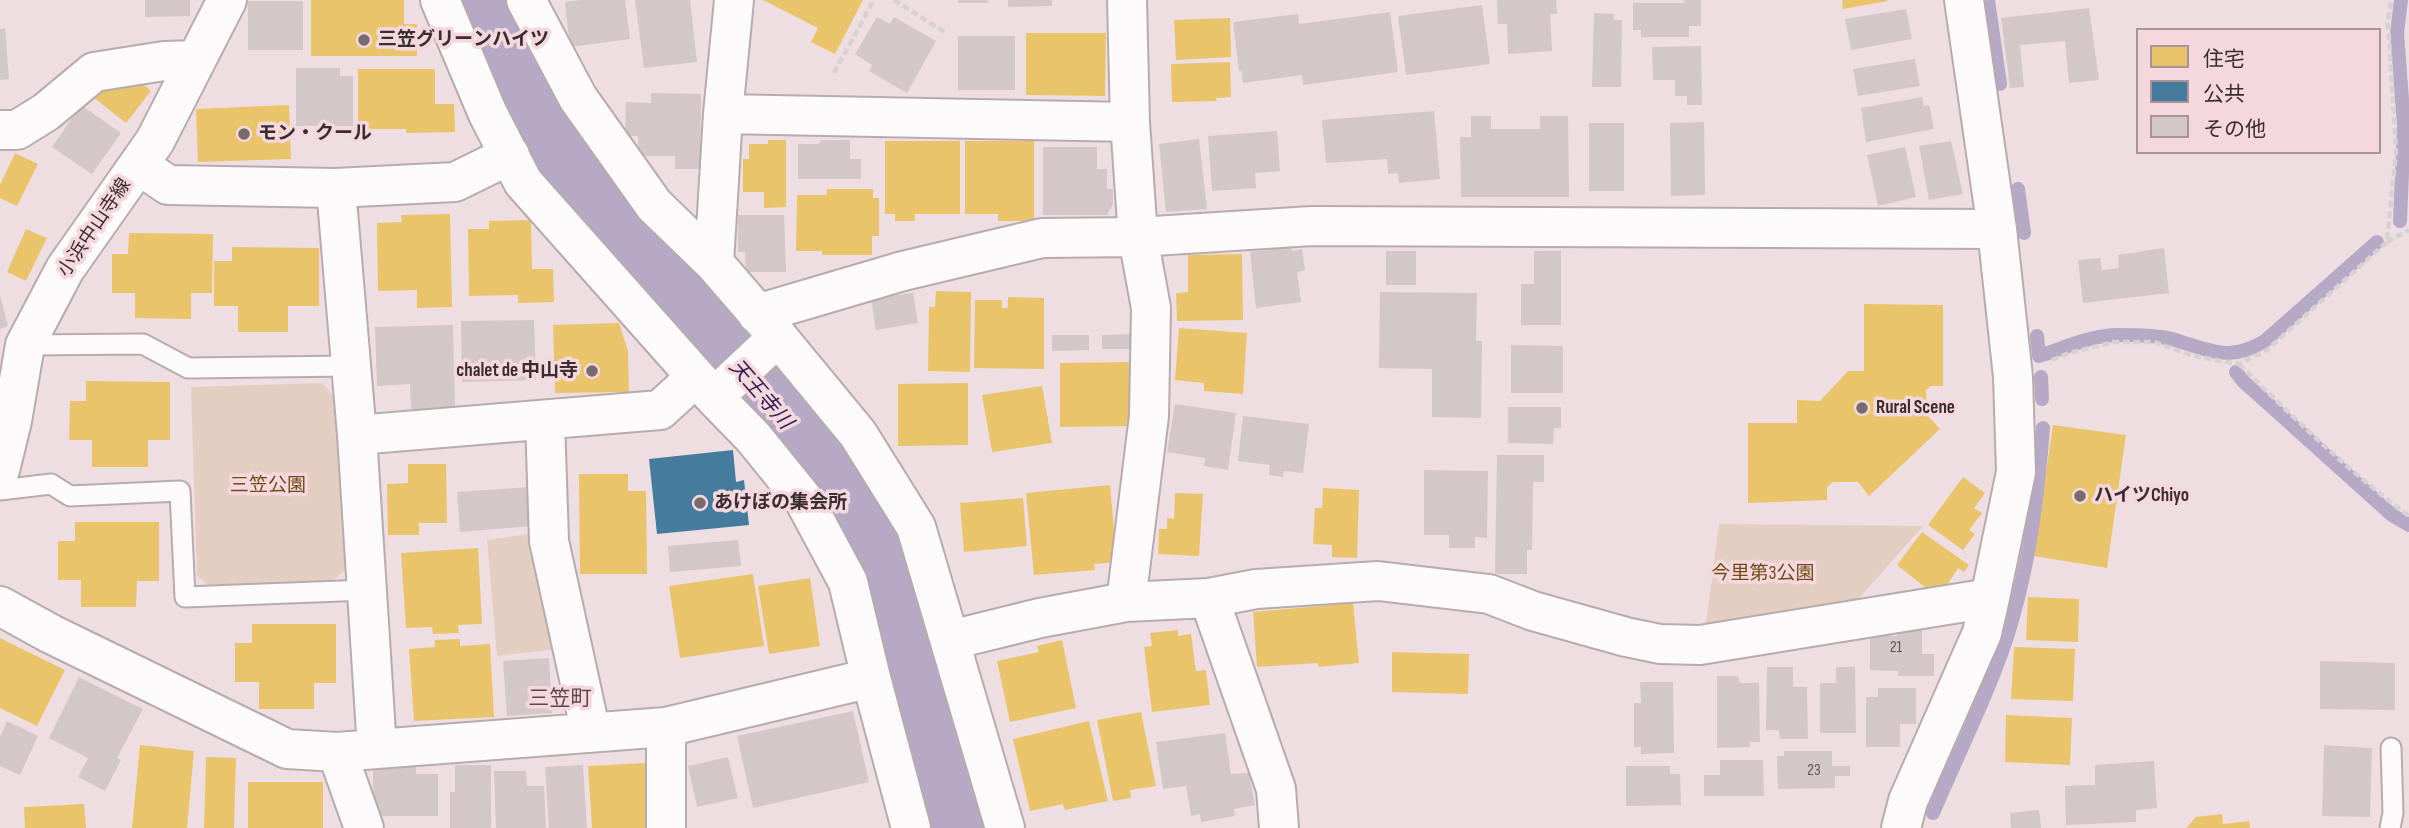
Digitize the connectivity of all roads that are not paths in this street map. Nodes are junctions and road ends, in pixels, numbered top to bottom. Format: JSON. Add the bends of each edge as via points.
{"nodes":[{"id":1,"x":227,"y":0,"type":"edge"},
{"id":2,"x":440,"y":0,"type":"edge"},
{"id":3,"x":526,"y":0,"type":"edge"},
{"id":4,"x":734,"y":0,"type":"edge"},
{"id":5,"x":1127,"y":0,"type":"edge"},
{"id":6,"x":1964,"y":0,"type":"edge"},
{"id":7,"x":195,"y":60,"type":"junction"},
{"id":8,"x":723,"y":114,"type":"junction"},
{"id":9,"x":1130,"y":122,"type":"junction"},
{"id":10,"x":0,"y":130,"type":"edge"},
{"id":11,"x":510,"y":155,"type":"junction"},
{"id":12,"x":139,"y":164,"type":"junction"},
{"id":13,"x":336,"y":188,"type":"junction"},
{"id":14,"x":1997,"y":229,"type":"junction"},
{"id":15,"x":1138,"y":237,"type":"junction"},
{"id":16,"x":714,"y":263,"type":"junction"},
{"id":17,"x":768,"y":332,"type":"junction"},
{"id":18,"x":25,"y":345,"type":"junction"},
{"id":19,"x":351,"y":366,"type":"junction"},
{"id":20,"x":711,"y":386,"type":"junction"},
{"id":21,"x":545,"y":420,"type":"junction"},
{"id":22,"x":357,"y":435,"type":"junction"},
{"id":23,"x":0,"y":470,"type":"edge"},
{"id":24,"x":0,"y":490,"type":"edge"},
{"id":25,"x":368,"y":590,"type":"junction"},
{"id":26,"x":1209,"y":598,"type":"junction"},
{"id":27,"x":1990,"y":598,"type":"junction"},
{"id":28,"x":1126,"y":602,"type":"junction"},
{"id":29,"x":0,"y":607,"type":"edge"},
{"id":30,"x":951,"y":640,"type":"junction"},
{"id":31,"x":870,"y":678,"type":"junction"},
{"id":32,"x":666,"y":727,"type":"junction"},
{"id":33,"x":591,"y":733,"type":"junction"},
{"id":34,"x":2391,"y":748,"type":"dead end"},
{"id":35,"x":377,"y":749,"type":"junction"},
{"id":36,"x":337,"y":752,"type":"junction"},
{"id":37,"x":364,"y":828,"type":"edge"},
{"id":38,"x":667,"y":828,"type":"edge"},
{"id":39,"x":911,"y":828,"type":"edge"},
{"id":40,"x":1005,"y":828,"type":"edge"},
{"id":41,"x":1279,"y":828,"type":"edge"},
{"id":42,"x":1901,"y":828,"type":"edge"},
{"id":43,"x":2390,"y":828,"type":"edge"}],
"edges":[{"from":1,"to":7,"type":"street","name":"小浜中山寺線"},
{"from":2,"to":11,"type":"street"},
{"from":3,"to":16,"type":"street","via":[[578,98],[654,205]]},
{"from":4,"to":8,"type":"street"},
{"from":5,"to":9,"type":"street"},
{"from":6,"to":14,"type":"street"},
{"from":7,"to":10,"type":"street","via":[[94,72],[17,130]]},
{"from":7,"to":12,"type":"street","name":"小浜中山寺線"},
{"from":8,"to":9,"type":"street"},
{"from":8,"to":16,"type":"street"},
{"from":9,"to":15,"type":"street"},
{"from":11,"to":13,"type":"street","via":[[455,182]]},
{"from":11,"to":20,"type":"street","via":[[523,182]]},
{"from":12,"to":13,"type":"street","via":[[169,185]]},
{"from":12,"to":18,"type":"street","name":"小浜中山寺線","via":[[65,270]]},
{"from":13,"to":19,"type":"street"},
{"from":14,"to":15,"type":"street","via":[[1312,226]]},
{"from":14,"to":27,"type":"street","via":[[2013,377],[2016,472]]},
{"from":15,"to":17,"type":"street","via":[[1042,238],[903,271]]},
{"from":15,"to":28,"type":"street","via":[[1151,308],[1149,416]]},
{"from":16,"to":17,"type":"street"},
{"from":17,"to":20,"type":"street"},
{"from":17,"to":30,"type":"street","via":[[858,434],[916,527]]},
{"from":18,"to":19,"type":"lane","via":[[142,344],[188,368]]},
{"from":18,"to":23,"type":"street","name":"小浜中山寺線"},
{"from":19,"to":22,"type":"street"},
{"from":20,"to":21,"type":"street","via":[[660,410]]},
{"from":20,"to":31,"type":"street","via":[[804,500],[848,582]]},
{"from":21,"to":22,"type":"street"},
{"from":21,"to":33,"type":"street","via":[[549,541]]},
{"from":22,"to":25,"type":"street"},
{"from":24,"to":25,"type":"lane","via":[[51,484],[70,496],[180,491],[185,597]]},
{"from":25,"to":35,"type":"street"},
{"from":26,"to":27,"type":"street","via":[[1256,589],[1378,581],[1489,594],[1626,637],[1700,645]]},
{"from":26,"to":28,"type":"street"},
{"from":26,"to":41,"type":"street","via":[[1276,789]]},
{"from":27,"to":42,"type":"street","via":[[1982,633],[1908,802]]},
{"from":28,"to":30,"type":"street"},
{"from":29,"to":36,"type":"street","via":[[286,749]]},
{"from":30,"to":40,"type":"street"},
{"from":31,"to":32,"type":"street"},
{"from":31,"to":39,"type":"street"},
{"from":32,"to":33,"type":"street"},
{"from":32,"to":38,"type":"street"},
{"from":33,"to":35,"type":"street"},
{"from":34,"to":43,"type":"lane"},
{"from":35,"to":36,"type":"street"},
{"from":36,"to":37,"type":"street"}]}
